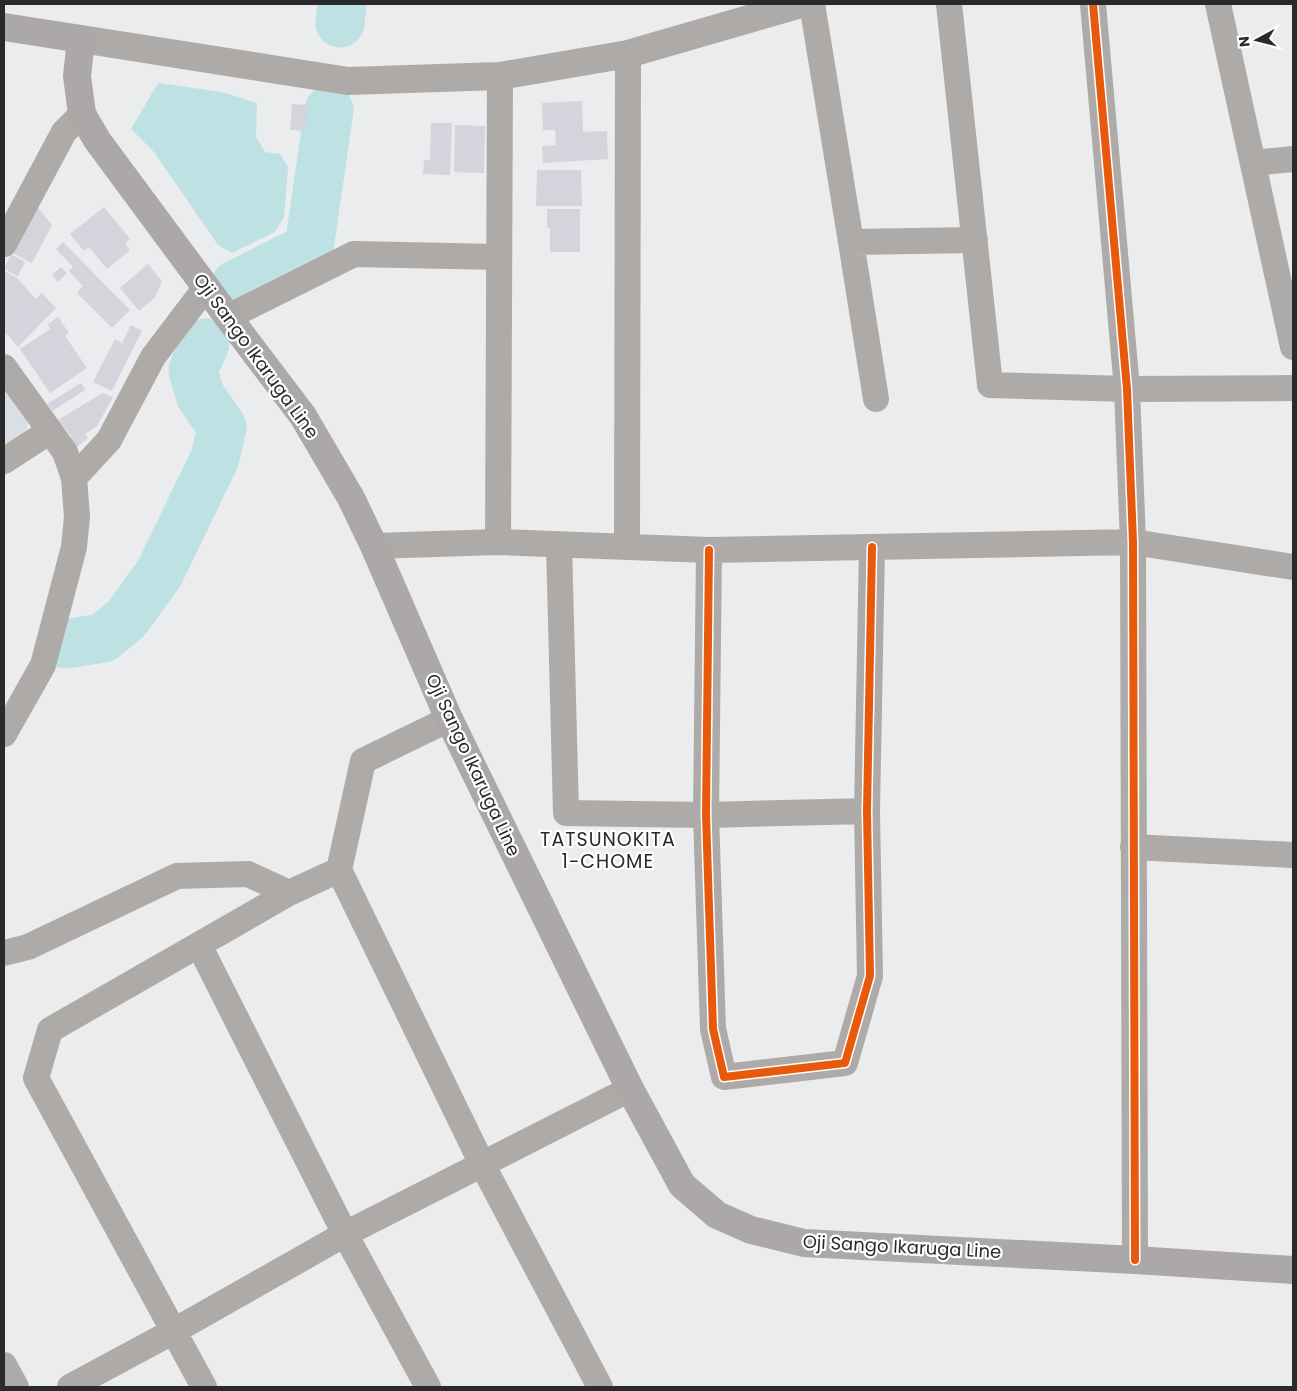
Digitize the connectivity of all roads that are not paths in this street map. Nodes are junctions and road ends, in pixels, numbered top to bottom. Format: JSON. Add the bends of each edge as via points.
{"nodes":[{"id":1,"x":801,"y":4,"type":"edge"},
{"id":2,"x":812,"y":4,"type":"edge"},
{"id":3,"x":949,"y":4,"type":"edge"},
{"id":4,"x":1093,"y":4,"type":"edge"},
{"id":5,"x":1218,"y":4,"type":"edge"},
{"id":6,"x":4,"y":27,"type":"edge"},
{"id":7,"x":81,"y":39,"type":"junction"},
{"id":8,"x":628,"y":54,"type":"junction"},
{"id":9,"x":500,"y":76,"type":"junction"},
{"id":10,"x":82,"y":114,"type":"junction"},
{"id":11,"x":1293,"y":159,"type":"edge"},
{"id":12,"x":1253,"y":163,"type":"junction"},
{"id":13,"x":975,"y":240,"type":"junction"},
{"id":14,"x":851,"y":242,"type":"junction"},
{"id":15,"x":4,"y":244,"type":"edge"},
{"id":16,"x":499,"y":257,"type":"junction"},
{"id":17,"x":1286,"y":283,"type":"edge"},
{"id":18,"x":206,"y":287,"type":"junction"},
{"id":19,"x":228,"y":317,"type":"junction"},
{"id":20,"x":1293,"y":346,"type":"edge"},
{"id":21,"x":4,"y":367,"type":"edge"},
{"id":22,"x":1293,"y":388,"type":"edge"},
{"id":23,"x":1127,"y":389,"type":"junction"},
{"id":24,"x":876,"y":399,"type":"dead end"},
{"id":25,"x":50,"y":431,"type":"junction"},
{"id":26,"x":4,"y":461,"type":"edge"},
{"id":27,"x":74,"y":478,"type":"junction"},
{"id":28,"x":498,"y":542,"type":"junction"},
{"id":29,"x":1133,"y":542,"type":"junction"},
{"id":30,"x":559,"y":544,"type":"junction"},
{"id":31,"x":374,"y":546,"type":"junction"},
{"id":32,"x":628,"y":547,"type":"junction"},
{"id":33,"x":872,"y":547,"type":"junction"},
{"id":34,"x":709,"y":550,"type":"junction"},
{"id":35,"x":1293,"y":567,"type":"edge"},
{"id":36,"x":449,"y":719,"type":"junction"},
{"id":37,"x":4,"y":734,"type":"edge"},
{"id":38,"x":867,"y":811,"type":"junction"},
{"id":39,"x":706,"y":815,"type":"junction"},
{"id":40,"x":1133,"y":847,"type":"junction"},
{"id":41,"x":1293,"y":855,"type":"edge"},
{"id":42,"x":339,"y":870,"type":"junction"},
{"id":43,"x":289,"y":893,"type":"junction"},
{"id":44,"x":199,"y":945,"type":"junction"},
{"id":45,"x":4,"y":953,"type":"edge"},
{"id":46,"x":630,"y":1089,"type":"junction"},
{"id":47,"x":482,"y":1164,"type":"junction"},
{"id":48,"x":346,"y":1234,"type":"junction"},
{"id":49,"x":1135,"y":1260,"type":"junction"},
{"id":50,"x":1293,"y":1270,"type":"edge"},
{"id":51,"x":174,"y":1331,"type":"junction"},
{"id":52,"x":4,"y":1365,"type":"edge"},
{"id":53,"x":16,"y":1387,"type":"edge"},
{"id":54,"x":70,"y":1387,"type":"edge"},
{"id":55,"x":204,"y":1387,"type":"edge"},
{"id":56,"x":428,"y":1387,"type":"edge"},
{"id":57,"x":600,"y":1387,"type":"edge"}],
"edges":[{"from":1,"to":8,"type":"street"},
{"from":2,"to":14,"type":"street"},
{"from":3,"to":13,"type":"street"},
{"from":4,"to":23,"type":"street"},
{"from":5,"to":12,"type":"street"},
{"from":6,"to":7,"type":"main road"},
{"from":7,"to":9,"type":"street","via":[[348,81]]},
{"from":7,"to":10,"type":"main road","name":"Oji Sango Ikaruga Line","via":[[78,76]]},
{"from":8,"to":9,"type":"street"},
{"from":8,"to":32,"type":"street"},
{"from":9,"to":16,"type":"street"},
{"from":10,"to":15,"type":"street","via":[[64,132]]},
{"from":10,"to":18,"type":"main road","name":"Oji Sango Ikaruga Line","via":[[97,140]]},
{"from":11,"to":12,"type":"street"},
{"from":12,"to":17,"type":"street"},
{"from":13,"to":14,"type":"street"},
{"from":13,"to":23,"type":"street","via":[[990,385]]},
{"from":14,"to":24,"type":"street"},
{"from":16,"to":19,"type":"street","via":[[354,254]]},
{"from":16,"to":28,"type":"street"},
{"from":17,"to":20,"type":"street"},
{"from":18,"to":19,"type":"main road","name":"Oji Sango Ikaruga Line"},
{"from":18,"to":27,"type":"street","via":[[153,357],[109,440]]},
{"from":19,"to":31,"type":"main road","name":"Oji Sango Ikaruga Line","via":[[303,416],[351,498]]},
{"from":21,"to":25,"type":"street"},
{"from":22,"to":23,"type":"street"},
{"from":23,"to":29,"type":"street"},
{"from":25,"to":26,"type":"street"},
{"from":25,"to":27,"type":"street","via":[[65,452]]},
{"from":27,"to":37,"type":"street","via":[[77,516],[74,547],[43,665]]},
{"from":28,"to":30,"type":"street"},
{"from":28,"to":31,"type":"street"},
{"from":29,"to":33,"type":"street"},
{"from":29,"to":35,"type":"street"},
{"from":29,"to":40,"type":"street"},
{"from":30,"to":32,"type":"street"},
{"from":30,"to":39,"type":"street","via":[[566,813]]},
{"from":31,"to":36,"type":"main road","name":"Oji Sango Ikaruga Line"},
{"from":32,"to":34,"type":"street"},
{"from":33,"to":34,"type":"street"},
{"from":33,"to":38,"type":"street"},
{"from":34,"to":39,"type":"street"},
{"from":36,"to":42,"type":"street","via":[[363,760]]},
{"from":36,"to":46,"type":"main road","name":"Oji Sango Ikaruga Line"},
{"from":38,"to":39,"type":"street"},
{"from":38,"to":39,"type":"street","via":[[870,976],[846,1063],[724,1077],[713,1029]]},
{"from":40,"to":41,"type":"street"},
{"from":40,"to":49,"type":"street"},
{"from":42,"to":43,"type":"street"},
{"from":42,"to":47,"type":"street"},
{"from":43,"to":44,"type":"street"},
{"from":43,"to":45,"type":"street","via":[[248,874],[177,876],[28,947]]},
{"from":44,"to":48,"type":"street"},
{"from":44,"to":51,"type":"street","via":[[50,1030],[36,1078]]},
{"from":46,"to":47,"type":"street"},
{"from":46,"to":49,"type":"main road","name":"Oji Sango Ikaruga Line","via":[[682,1185],[717,1215],[751,1230],[804,1243]]},
{"from":47,"to":48,"type":"street"},
{"from":47,"to":57,"type":"street"},
{"from":48,"to":51,"type":"street"},
{"from":48,"to":56,"type":"street"},
{"from":49,"to":50,"type":"main road","name":"Oji Sango Ikaruga Line"},
{"from":51,"to":54,"type":"street"},
{"from":51,"to":55,"type":"street"},
{"from":52,"to":53,"type":"street"}]}
